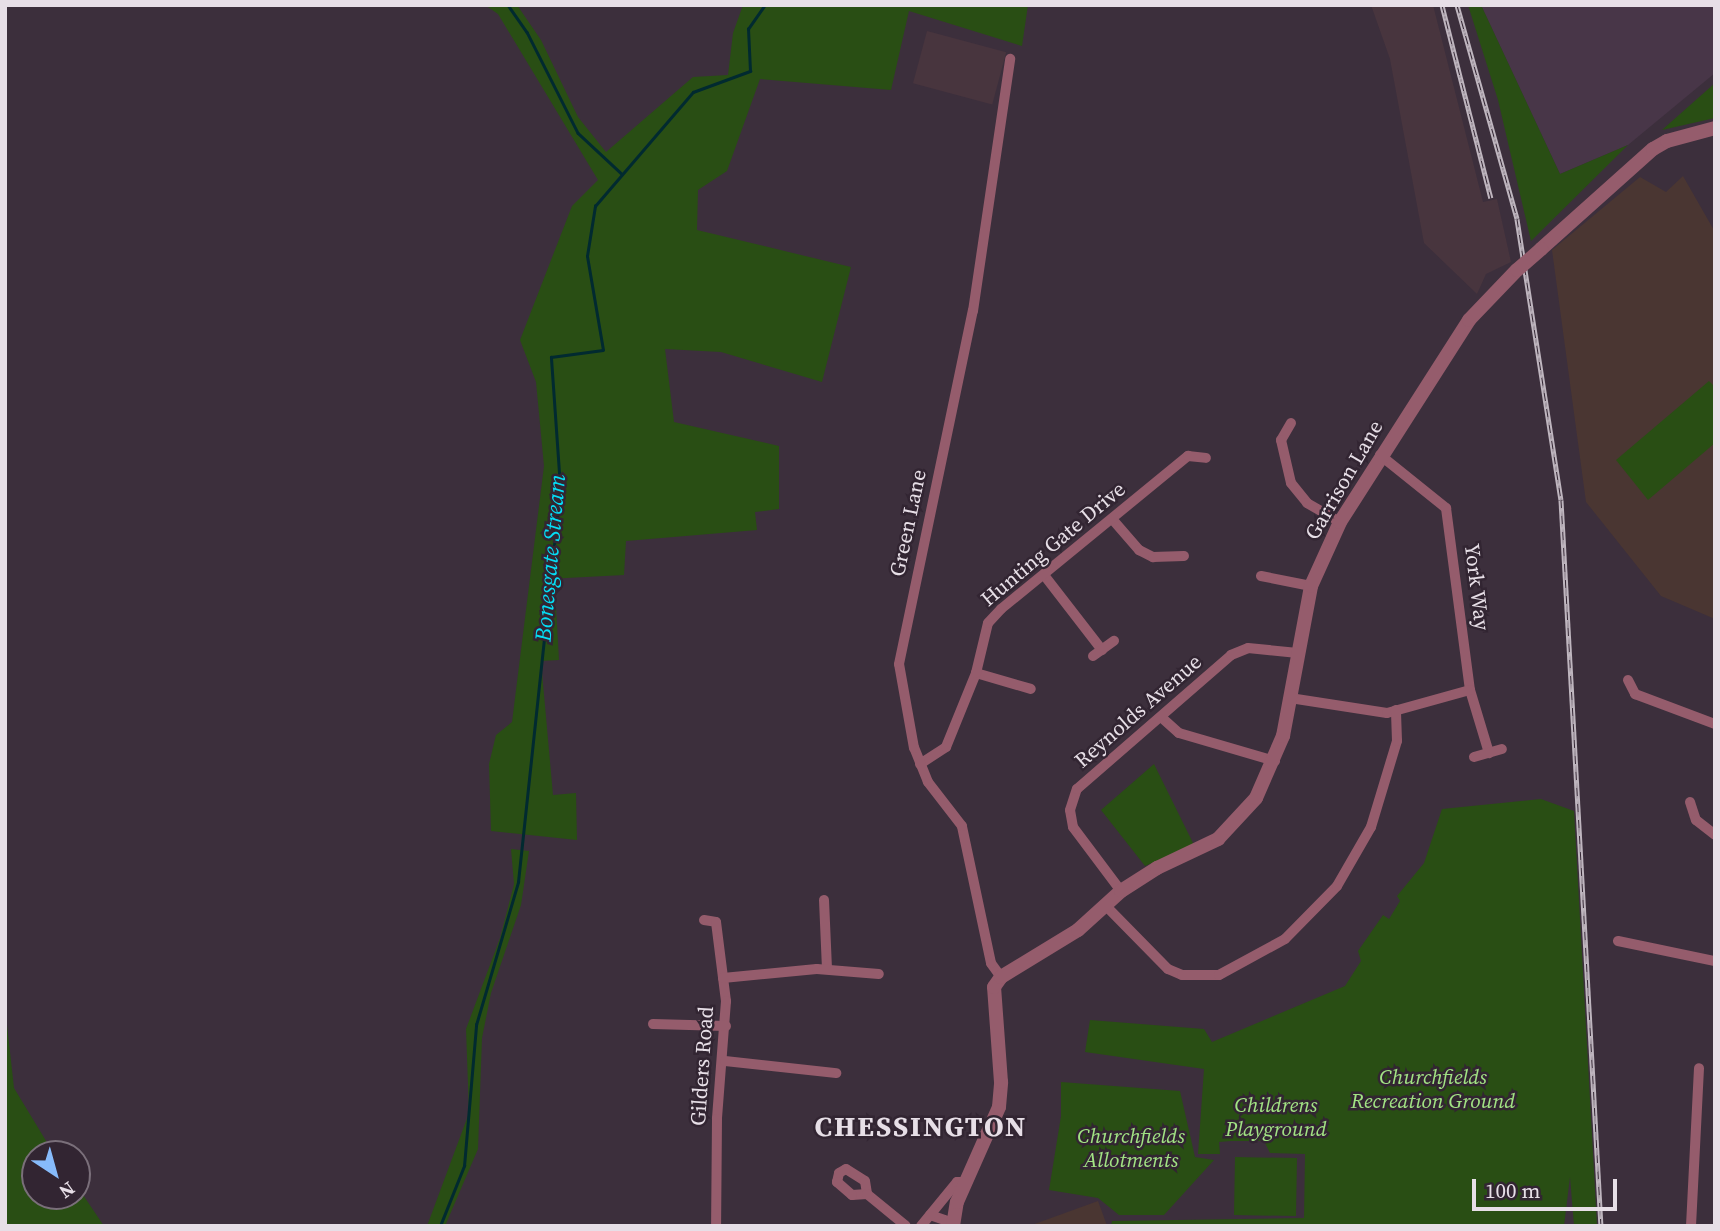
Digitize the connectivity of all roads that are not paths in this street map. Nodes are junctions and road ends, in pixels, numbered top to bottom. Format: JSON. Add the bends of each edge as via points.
{"nodes":[{"id":1,"x":1010,"y":60,"type":"dead end"},
{"id":2,"x":1715,"y":128,"type":"edge"},
{"id":3,"x":1291,"y":423,"type":"dead end"},
{"id":4,"x":1380,"y":455,"type":"junction"},
{"id":5,"x":1206,"y":458,"type":"dead end"},
{"id":6,"x":1113,"y":520,"type":"junction"},
{"id":7,"x":1340,"y":522,"type":"junction"},
{"id":8,"x":1184,"y":556,"type":"dead end"},
{"id":9,"x":1044,"y":575,"type":"junction"},
{"id":10,"x":1261,"y":576,"type":"dead end"},
{"id":11,"x":1311,"y":586,"type":"junction"},
{"id":12,"x":1114,"y":641,"type":"dead end"},
{"id":13,"x":1298,"y":653,"type":"junction"},
{"id":14,"x":976,"y":673,"type":"junction"},
{"id":15,"x":1628,"y":680,"type":"dead end"},
{"id":16,"x":1031,"y":689,"type":"dead end"},
{"id":17,"x":1470,"y":690,"type":"junction"},
{"id":18,"x":1290,"y":698,"type":"junction"},
{"id":19,"x":1396,"y":710,"type":"junction"},
{"id":20,"x":1161,"y":717,"type":"junction"},
{"id":21,"x":1715,"y":724,"type":"edge"},
{"id":22,"x":1502,"y":749,"type":"dead end"},
{"id":23,"x":1489,"y":753,"type":"junction"},
{"id":24,"x":1474,"y":757,"type":"dead end"},
{"id":25,"x":1275,"y":761,"type":"junction"},
{"id":26,"x":920,"y":764,"type":"junction"},
{"id":27,"x":1690,"y":802,"type":"dead end"},
{"id":28,"x":1715,"y":835,"type":"edge"},
{"id":29,"x":1121,"y":891,"type":"junction"},
{"id":30,"x":824,"y":900,"type":"dead end"},
{"id":31,"x":1105,"y":905,"type":"junction"},
{"id":32,"x":728,"y":919,"type":"dead end"},
{"id":33,"x":704,"y":920,"type":"dead end"},
{"id":34,"x":716,"y":922,"type":"junction"},
{"id":35,"x":1618,"y":941,"type":"dead end"},
{"id":36,"x":1715,"y":961,"type":"edge"},
{"id":37,"x":827,"y":968,"type":"junction"},
{"id":38,"x":879,"y":974,"type":"dead end"},
{"id":39,"x":1001,"y":977,"type":"junction"},
{"id":40,"x":723,"y":978,"type":"junction"},
{"id":41,"x":660,"y":1020,"type":"dead end"},
{"id":42,"x":726,"y":1026,"type":"junction"},
{"id":43,"x":725,"y":1061,"type":"junction"},
{"id":44,"x":1699,"y":1068,"type":"dead end"},
{"id":45,"x":836,"y":1073,"type":"dead end"},
{"id":46,"x":967,"y":1182,"type":"junction"},
{"id":47,"x":867,"y":1194,"type":"dead end"},
{"id":48,"x":930,"y":1215,"type":"junction"},
{"id":49,"x":953,"y":1224,"type":"edge"},
{"id":50,"x":716,"y":1226,"type":"edge"},
{"id":51,"x":906,"y":1226,"type":"edge"},
{"id":52,"x":921,"y":1226,"type":"edge"},
{"id":53,"x":1691,"y":1226,"type":"edge"}],
"edges":[{"from":1,"to":26,"type":"street","name":"Green Lane","via":[[973,312],[899,664],[906,719]]},
{"from":2,"to":4,"type":"street","name":"Garrison Lane","bridge":true,"via":[[1653,149],[1517,270],[1472,315]]},
{"from":3,"to":7,"type":"street","via":[[1281,440],[1290,483],[1307,503]]},
{"from":4,"to":7,"type":"street","name":"Garrison Lane"},
{"from":4,"to":17,"type":"street","name":"York Way","via":[[1446,508]]},
{"from":5,"to":6,"type":"street","name":"Hunting Gate Drive","via":[[1188,456]]},
{"from":6,"to":8,"type":"street","via":[[1139,550],[1153,557]]},
{"from":6,"to":9,"type":"street","name":"Hunting Gate Drive"},
{"from":7,"to":11,"type":"street","name":"Garrison Lane"},
{"from":9,"to":12,"type":"street","via":[[1098,653]]},
{"from":9,"to":14,"type":"street","name":"Hunting Gate Drive","via":[[988,623]]},
{"from":10,"to":11,"type":"street"},
{"from":11,"to":13,"type":"street","name":"Garrison Lane"},
{"from":13,"to":18,"type":"street","name":"Garrison Lane"},
{"from":13,"to":20,"type":"street","name":"Reynolds Avenue","via":[[1248,648],[1231,655]]},
{"from":14,"to":16,"type":"street"},
{"from":14,"to":26,"type":"street","name":"Hunting Gate Drive","via":[[946,747]]},
{"from":15,"to":21,"type":"street","via":[[1635,694]]},
{"from":17,"to":19,"type":"street"},
{"from":17,"to":23,"type":"street","name":"York Way"},
{"from":18,"to":19,"type":"street"},
{"from":18,"to":25,"type":"street","name":"Garrison Lane"},
{"from":19,"to":31,"type":"street","via":[[1397,741],[1388,781],[1365,839],[1338,886],[1285,939],[1219,975],[1182,975],[1168,969]]},
{"from":20,"to":25,"type":"street","via":[[1179,733]]},
{"from":20,"to":29,"type":"street","name":"Reynolds Avenue","via":[[1077,789],[1070,810],[1073,827]]},
{"from":22,"to":23,"type":"street"},
{"from":23,"to":24,"type":"street"},
{"from":25,"to":29,"type":"street","name":"Garrison Lane","via":[[1256,798],[1218,839]]},
{"from":26,"to":39,"type":"street","name":"Green Lane","via":[[962,826],[991,963]]},
{"from":27,"to":28,"type":"street","via":[[1696,820]]},
{"from":29,"to":31,"type":"street","name":"Garrison Lane"},
{"from":30,"to":37,"type":"street","via":[[819,914]]},
{"from":31,"to":39,"type":"street","name":"Garrison Lane","via":[[1060,944]]},
{"from":32,"to":34,"type":"street"},
{"from":33,"to":34,"type":"street"},
{"from":34,"to":40,"type":"street","name":"Gilders Road"},
{"from":35,"to":36,"type":"street"},
{"from":37,"to":38,"type":"street"},
{"from":37,"to":40,"type":"street"},
{"from":39,"to":46,"type":"street","via":[[992,994],[1002,1082],[999,1107]]},
{"from":40,"to":42,"type":"street","name":"Gilders Road"},
{"from":41,"to":42,"type":"street"},
{"from":42,"to":43,"type":"street","name":"Gilders Road"},
{"from":43,"to":45,"type":"street"},
{"from":43,"to":50,"type":"street","name":"Gilders Road","via":[[717,1119]]},
{"from":44,"to":53,"type":"street"},
{"from":46,"to":48,"type":"street","via":[[957,1182]]},
{"from":46,"to":49,"type":"street"},
{"from":47,"to":51,"type":"street"},
{"from":48,"to":49,"type":"street"},
{"from":48,"to":52,"type":"street"}]}
